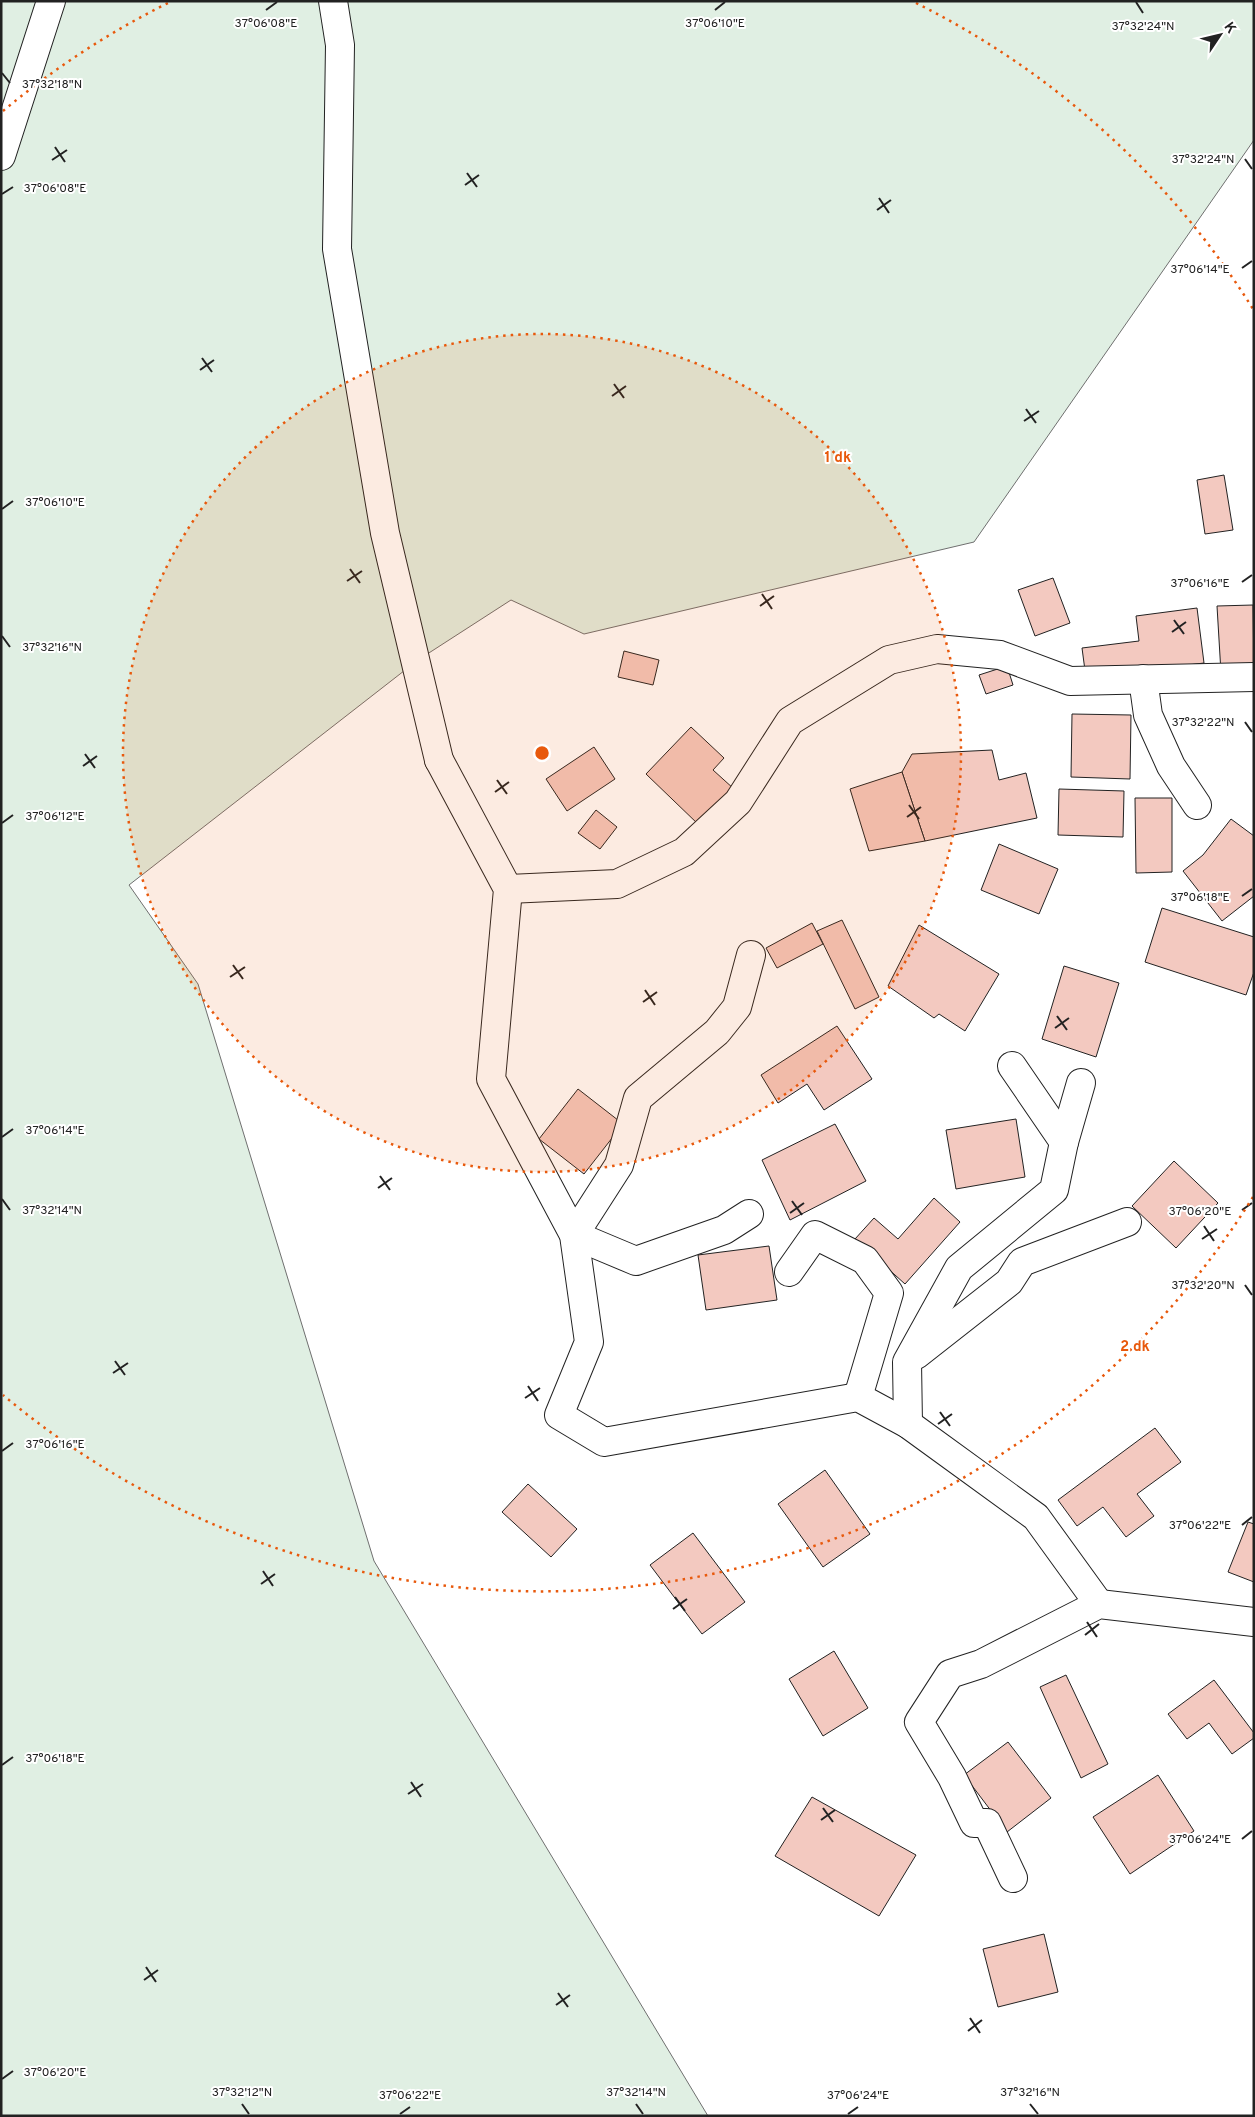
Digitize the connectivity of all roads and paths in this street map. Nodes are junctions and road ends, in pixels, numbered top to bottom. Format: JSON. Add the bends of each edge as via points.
{"nodes":[{"id":1,"x":51,"y":1,"type":"edge"},
{"id":2,"x":333,"y":1,"type":"edge"},
{"id":3,"x":1,"y":156,"type":"edge"},
{"id":4,"x":1243,"y":677,"type":"edge"},
{"id":5,"x":1144,"y":679,"type":"junction"},
{"id":6,"x":1254,"y":698,"type":"edge"},
{"id":7,"x":1197,"y":805,"type":"dead end"},
{"id":8,"x":508,"y":889,"type":"junction"},
{"id":9,"x":751,"y":955,"type":"dead end"},
{"id":10,"x":1012,"y":1066,"type":"dead end"},
{"id":11,"x":1081,"y":1083,"type":"dead end"},
{"id":12,"x":1064,"y":1142,"type":"junction"},
{"id":13,"x":749,"y":1214,"type":"dead end"},
{"id":14,"x":1127,"y":1222,"type":"dead end"},
{"id":15,"x":574,"y":1235,"type":"junction"},
{"id":16,"x":789,"y":1272,"type":"dead end"},
{"id":17,"x":907,"y":1362,"type":"junction"},
{"id":18,"x":858,"y":1397,"type":"junction"},
{"id":19,"x":908,"y":1424,"type":"junction"},
{"id":20,"x":1099,"y":1604,"type":"junction"},
{"id":21,"x":1254,"y":1622,"type":"edge"},
{"id":22,"x":1013,"y":1878,"type":"dead end"}],
"edges":[{"from":1,"to":3,"type":"street"},
{"from":2,"to":8,"type":"street","via":[[340,44],[337,249],[385,533],[439,760]]},
{"from":4,"to":5,"type":"street"},
{"from":4,"to":6,"type":"street"},
{"from":5,"to":7,"type":"street","via":[[1148,714],[1171,766]]},
{"from":5,"to":8,"type":"street","via":[[1070,681],[1000,655],[937,648],[889,660],[790,722],[738,802],[684,852],[617,884]]},
{"from":8,"to":15,"type":"street","via":[[490,1079]]},
{"from":9,"to":15,"type":"street","via":[[737,1007],[717,1032],[638,1098],[619,1164]]},
{"from":10,"to":12,"type":"street"},
{"from":11,"to":12,"type":"street"},
{"from":12,"to":17,"type":"street","via":[[1054,1190],[958,1268]]},
{"from":13,"to":15,"type":"street","via":[[724,1230],[636,1261]]},
{"from":14,"to":17,"type":"street","via":[[1022,1262],[1009,1282]]},
{"from":15,"to":18,"type":"street","via":[[589,1342],[560,1415],[604,1442]]},
{"from":16,"to":18,"type":"street","via":[[816,1236],[865,1260],[889,1293]]},
{"from":17,"to":19,"type":"street"},
{"from":18,"to":19,"type":"street"},
{"from":19,"to":20,"type":"street","via":[[1036,1516]]},
{"from":20,"to":21,"type":"street"},
{"from":20,"to":22,"type":"street","via":[[981,1664],[950,1674],[919,1722],[952,1777],[974,1823],[987,1823]]}]}
